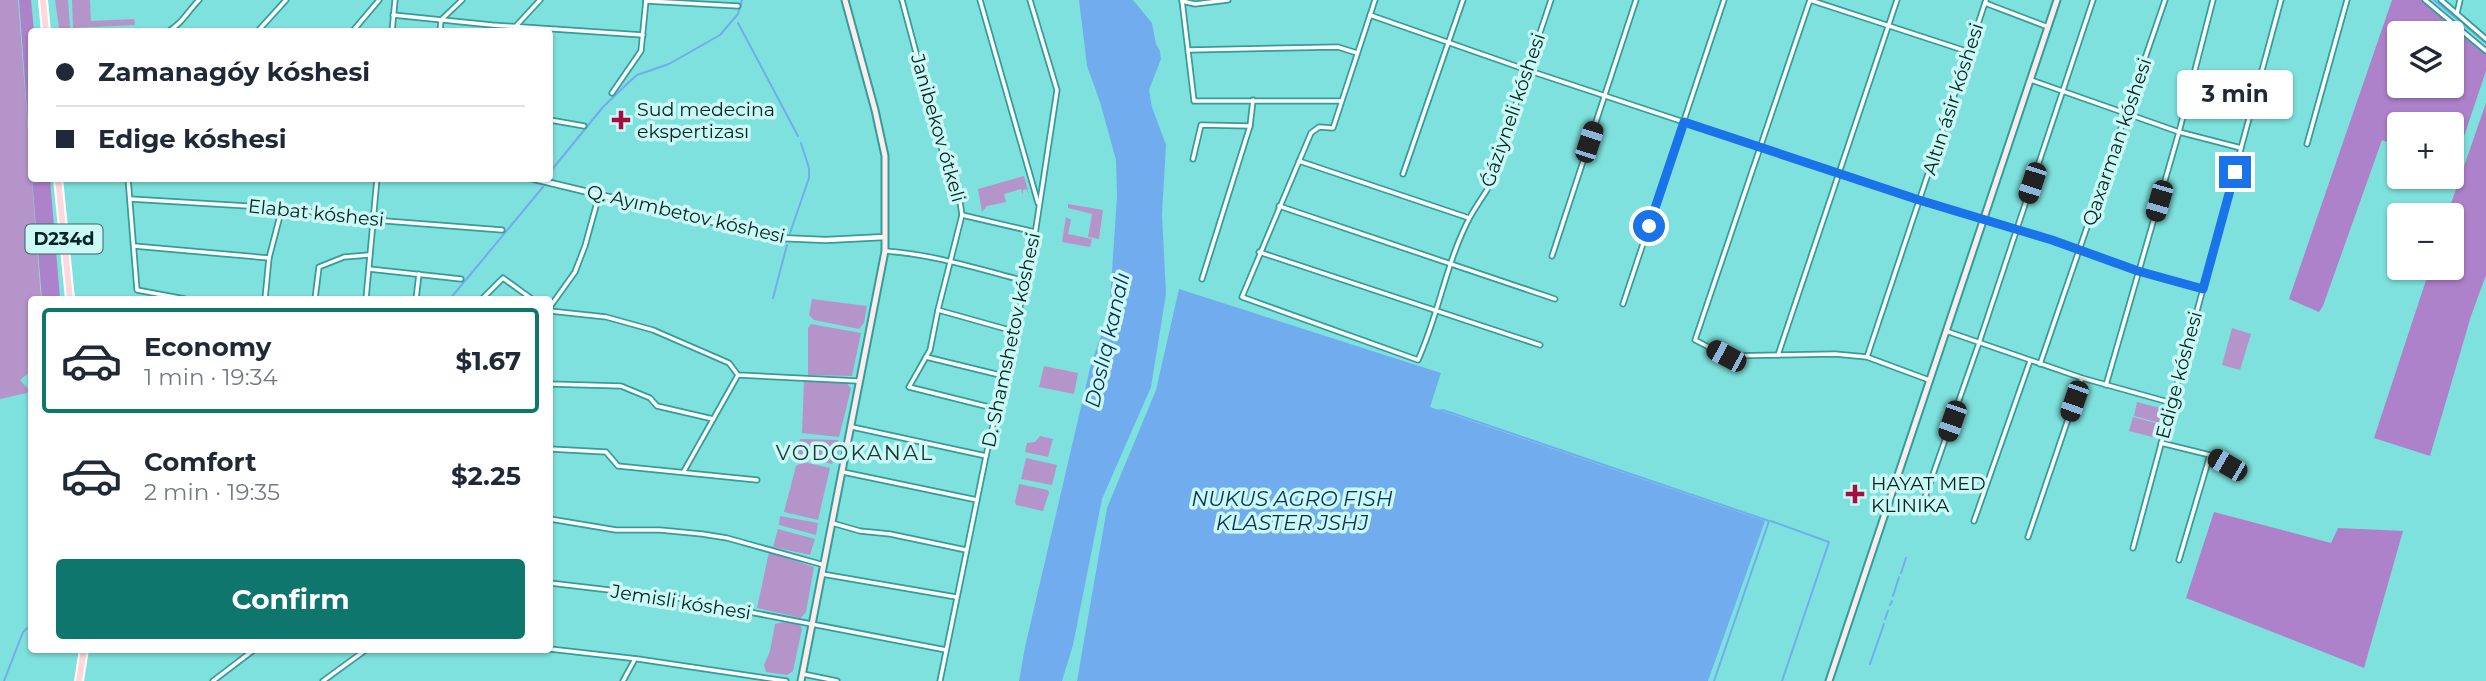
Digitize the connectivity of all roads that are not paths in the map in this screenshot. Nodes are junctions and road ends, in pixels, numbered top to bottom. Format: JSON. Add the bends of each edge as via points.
{"nodes":[{"id":1,"x":43,"y":0,"type":"edge"},
{"id":2,"x":199,"y":0,"type":"edge"},
{"id":3,"x":286,"y":0,"type":"edge"},
{"id":4,"x":379,"y":0,"type":"edge"},
{"id":5,"x":395,"y":0,"type":"edge"},
{"id":6,"x":462,"y":0,"type":"edge"},
{"id":7,"x":540,"y":0,"type":"edge"},
{"id":8,"x":646,"y":0,"type":"edge"},
{"id":9,"x":845,"y":0,"type":"edge"},
{"id":10,"x":902,"y":0,"type":"edge"},
{"id":11,"x":980,"y":0,"type":"edge"},
{"id":12,"x":1030,"y":0,"type":"edge"},
{"id":13,"x":1182,"y":0,"type":"edge"},
{"id":14,"x":1228,"y":0,"type":"edge"},
{"id":15,"x":1375,"y":0,"type":"edge"},
{"id":16,"x":1463,"y":0,"type":"edge"},
{"id":17,"x":1550,"y":0,"type":"edge"},
{"id":18,"x":1636,"y":0,"type":"edge"},
{"id":19,"x":1724,"y":0,"type":"edge"},
{"id":20,"x":1810,"y":0,"type":"edge"},
{"id":21,"x":1897,"y":0,"type":"edge"},
{"id":22,"x":2057,"y":0,"type":"edge"},
{"id":23,"x":2093,"y":0,"type":"edge"},
{"id":24,"x":2165,"y":0,"type":"edge"},
{"id":25,"x":2213,"y":0,"type":"edge"},
{"id":26,"x":2281,"y":0,"type":"edge"},
{"id":27,"x":2347,"y":0,"type":"edge"},
{"id":28,"x":2425,"y":0,"type":"edge"},
{"id":29,"x":2441,"y":0,"type":"edge"},
{"id":30,"x":2460,"y":0,"type":"edge"},
{"id":31,"x":1985,"y":1,"type":"edge"},
{"id":32,"x":738,"y":5,"type":"dead end"},
{"id":33,"x":2456,"y":13,"type":"junction"},
{"id":34,"x":393,"y":15,"type":"junction"},
{"id":35,"x":1370,"y":15,"type":"junction"},
{"id":36,"x":441,"y":20,"type":"junction"},
{"id":37,"x":492,"y":25,"type":"junction"},
{"id":38,"x":1888,"y":25,"type":"junction"},
{"id":39,"x":516,"y":26,"type":"junction"},
{"id":40,"x":2048,"y":27,"type":"junction"},
{"id":41,"x":46,"y":28,"type":"edge"},
{"id":42,"x":174,"y":28,"type":"edge"},
{"id":43,"x":261,"y":28,"type":"edge"},
{"id":44,"x":355,"y":28,"type":"edge"},
{"id":45,"x":391,"y":28,"type":"edge"},
{"id":46,"x":440,"y":28,"type":"edge"},
{"id":47,"x":492,"y":28,"type":"edge"},
{"id":48,"x":529,"y":28,"type":"edge"},
{"id":49,"x":553,"y":31,"type":"edge"},
{"id":50,"x":643,"y":36,"type":"junction"},
{"id":51,"x":2486,"y":39,"type":"edge"},
{"id":52,"x":1448,"y":43,"type":"junction"},
{"id":53,"x":1189,"y":50,"type":"junction"},
{"id":54,"x":2486,"y":51,"type":"edge"},
{"id":55,"x":1969,"y":52,"type":"junction"},
{"id":56,"x":1357,"y":53,"type":"junction"},
{"id":57,"x":1527,"y":70,"type":"junction"},
{"id":58,"x":2031,"y":80,"type":"junction"},
{"id":59,"x":2062,"y":92,"type":"junction"},
{"id":60,"x":612,"y":93,"type":"dead end"},
{"id":61,"x":1604,"y":96,"type":"junction"},
{"id":62,"x":1254,"y":100,"type":"junction"},
{"id":63,"x":1341,"y":101,"type":"junction"},
{"id":64,"x":2127,"y":113,"type":"junction"},
{"id":65,"x":553,"y":121,"type":"edge"},
{"id":66,"x":1684,"y":122,"type":"junction"},
{"id":67,"x":584,"y":126,"type":"dead end"},
{"id":68,"x":1250,"y":126,"type":"junction"},
{"id":69,"x":2179,"y":132,"type":"junction"},
{"id":70,"x":2307,"y":144,"type":"dead end"},
{"id":71,"x":1760,"y":148,"type":"junction"},
{"id":72,"x":2241,"y":148,"type":"junction"},
{"id":73,"x":1194,"y":159,"type":"dead end"},
{"id":74,"x":1299,"y":160,"type":"junction"},
{"id":75,"x":1838,"y":173,"type":"junction"},
{"id":76,"x":1403,"y":174,"type":"dead end"},
{"id":77,"x":58,"y":182,"type":"edge"},
{"id":78,"x":128,"y":182,"type":"edge"},
{"id":79,"x":377,"y":182,"type":"edge"},
{"id":80,"x":546,"y":182,"type":"edge"},
{"id":81,"x":599,"y":195,"type":"junction"},
{"id":82,"x":130,"y":199,"type":"junction"},
{"id":83,"x":1919,"y":200,"type":"junction"},
{"id":84,"x":1279,"y":206,"type":"junction"},
{"id":85,"x":282,"y":208,"type":"junction"},
{"id":86,"x":1039,"y":208,"type":"junction"},
{"id":87,"x":962,"y":215,"type":"junction"},
{"id":88,"x":1469,"y":218,"type":"junction"},
{"id":89,"x":1983,"y":219,"type":"junction"},
{"id":90,"x":373,"y":220,"type":"junction"},
{"id":91,"x":2017,"y":229,"type":"junction"},
{"id":92,"x":502,"y":230,"type":"dead end"},
{"id":93,"x":1035,"y":232,"type":"junction"},
{"id":94,"x":885,"y":237,"type":"junction"},
{"id":95,"x":134,"y":246,"type":"junction"},
{"id":96,"x":2080,"y":250,"type":"junction"},
{"id":97,"x":885,"y":251,"type":"junction"},
{"id":98,"x":1259,"y":252,"type":"junction"},
{"id":99,"x":370,"y":255,"type":"junction"},
{"id":100,"x":1552,"y":256,"type":"dead end"},
{"id":101,"x":269,"y":258,"type":"junction"},
{"id":102,"x":950,"y":262,"type":"junction"},
{"id":103,"x":1451,"y":264,"type":"junction"},
{"id":104,"x":369,"y":269,"type":"junction"},
{"id":105,"x":2138,"y":271,"type":"junction"},
{"id":106,"x":419,"y":274,"type":"junction"},
{"id":107,"x":461,"y":279,"type":"dead end"},
{"id":108,"x":1202,"y":279,"type":"dead end"},
{"id":109,"x":1026,"y":281,"type":"junction"},
{"id":110,"x":2203,"y":289,"type":"junction"},
{"id":111,"x":70,"y":296,"type":"edge"},
{"id":112,"x":160,"y":296,"type":"edge"},
{"id":113,"x":265,"y":296,"type":"edge"},
{"id":114,"x":316,"y":296,"type":"edge"},
{"id":115,"x":366,"y":296,"type":"edge"},
{"id":116,"x":416,"y":296,"type":"edge"},
{"id":117,"x":485,"y":296,"type":"edge"},
{"id":118,"x":527,"y":296,"type":"edge"},
{"id":119,"x":1555,"y":299,"type":"dead end"},
{"id":120,"x":1623,"y":304,"type":"dead end"},
{"id":121,"x":553,"y":305,"type":"edge"},
{"id":122,"x":553,"y":309,"type":"edge"},
{"id":123,"x":938,"y":310,"type":"junction"},
{"id":124,"x":1438,"y":310,"type":"junction"},
{"id":125,"x":1014,"y":331,"type":"junction"},
{"id":126,"x":1946,"y":331,"type":"junction"},
{"id":127,"x":1979,"y":343,"type":"junction"},
{"id":128,"x":1540,"y":345,"type":"dead end"},
{"id":129,"x":1778,"y":355,"type":"junction"},
{"id":130,"x":926,"y":357,"type":"junction"},
{"id":131,"x":1867,"y":357,"type":"junction"},
{"id":132,"x":2030,"y":360,"type":"junction"},
{"id":133,"x":2040,"y":364,"type":"junction"},
{"id":134,"x":738,"y":375,"type":"junction"},
{"id":135,"x":1004,"y":376,"type":"junction"},
{"id":136,"x":2082,"y":378,"type":"junction"},
{"id":137,"x":1929,"y":380,"type":"junction"},
{"id":138,"x":860,"y":381,"type":"junction"},
{"id":139,"x":553,"y":384,"type":"edge"},
{"id":140,"x":2106,"y":385,"type":"junction"},
{"id":141,"x":2172,"y":403,"type":"junction"},
{"id":142,"x":997,"y":409,"type":"junction"},
{"id":143,"x":713,"y":419,"type":"junction"},
{"id":144,"x":852,"y":427,"type":"junction"},
{"id":145,"x":2161,"y":443,"type":"junction"},
{"id":146,"x":553,"y":449,"type":"edge"},
{"id":147,"x":2210,"y":455,"type":"junction"},
{"id":148,"x":986,"y":456,"type":"junction"},
{"id":149,"x":2227,"y":465,"type":"dead end"},
{"id":150,"x":684,"y":472,"type":"junction"},
{"id":151,"x":842,"y":472,"type":"junction"},
{"id":152,"x":757,"y":480,"type":"dead end"},
{"id":153,"x":976,"y":500,"type":"junction"},
{"id":154,"x":1924,"y":500,"type":"dead end"},
{"id":155,"x":553,"y":519,"type":"edge"},
{"id":156,"x":1974,"y":521,"type":"dead end"},
{"id":157,"x":832,"y":523,"type":"junction"},
{"id":158,"x":2028,"y":537,"type":"dead end"},
{"id":159,"x":2133,"y":548,"type":"dead end"},
{"id":160,"x":966,"y":550,"type":"junction"},
{"id":161,"x":2179,"y":560,"type":"dead end"},
{"id":162,"x":824,"y":565,"type":"junction"},
{"id":163,"x":822,"y":574,"type":"junction"},
{"id":164,"x":553,"y":583,"type":"edge"},
{"id":165,"x":956,"y":597,"type":"junction"},
{"id":166,"x":812,"y":624,"type":"junction"},
{"id":167,"x":553,"y":649,"type":"edge"},
{"id":168,"x":946,"y":650,"type":"junction"},
{"id":169,"x":83,"y":653,"type":"edge"},
{"id":170,"x":250,"y":653,"type":"edge"},
{"id":171,"x":362,"y":653,"type":"edge"},
{"id":172,"x":635,"y":659,"type":"junction"},
{"id":173,"x":802,"y":677,"type":"edge"},
{"id":174,"x":79,"y":681,"type":"edge"},
{"id":175,"x":213,"y":681,"type":"edge"},
{"id":176,"x":323,"y":681,"type":"edge"},
{"id":177,"x":623,"y":681,"type":"edge"},
{"id":178,"x":786,"y":681,"type":"edge"},
{"id":179,"x":838,"y":681,"type":"edge"},
{"id":180,"x":940,"y":681,"type":"edge"},
{"id":181,"x":1829,"y":681,"type":"edge"}],
"edges":[{"from":1,"to":41,"type":"main road"},
{"from":2,"to":42,"type":"street"},
{"from":3,"to":43,"type":"street"},
{"from":4,"to":44,"type":"street"},
{"from":5,"to":34,"type":"street"},
{"from":6,"to":36,"type":"street"},
{"from":7,"to":39,"type":"street"},
{"from":8,"to":32,"type":"street"},
{"from":8,"to":50,"type":"street"},
{"from":9,"to":94,"type":"main road","via":[[885,156]]},
{"from":10,"to":87,"type":"street","name":"Janibekov ótkeli","via":[[947,169],[957,182]]},
{"from":11,"to":86,"type":"street"},
{"from":12,"to":86,"type":"street","name":"D. Shamshetov kóshesi","via":[[1057,90]]},
{"from":13,"to":14,"type":"street","via":[[1195,4]]},
{"from":13,"to":53,"type":"street"},
{"from":15,"to":35,"type":"street"},
{"from":16,"to":52,"type":"street"},
{"from":17,"to":57,"type":"street","name":"Ǵáziyneli kóshesi"},
{"from":18,"to":61,"type":"street"},
{"from":19,"to":66,"type":"street"},
{"from":20,"to":38,"type":"street"},
{"from":20,"to":71,"type":"street"},
{"from":21,"to":38,"type":"street"},
{"from":22,"to":40,"type":"main road"},
{"from":23,"to":59,"type":"street"},
{"from":24,"to":64,"type":"street","name":"Qaxarman kóshesi"},
{"from":25,"to":69,"type":"street"},
{"from":26,"to":72,"type":"street","name":"Edige kóshesi"},
{"from":27,"to":70,"type":"street"},
{"from":28,"to":54,"type":"street"},
{"from":29,"to":33,"type":"street"},
{"from":30,"to":33,"type":"street"},
{"from":31,"to":40,"type":"street"},
{"from":31,"to":55,"type":"street","name":"Altın ásir kóshesi"},
{"from":33,"to":51,"type":"street"},
{"from":34,"to":36,"type":"street"},
{"from":34,"to":45,"type":"street"},
{"from":35,"to":52,"type":"street"},
{"from":35,"to":56,"type":"street"},
{"from":36,"to":37,"type":"street"},
{"from":36,"to":46,"type":"street"},
{"from":37,"to":39,"type":"street"},
{"from":37,"to":47,"type":"street"},
{"from":38,"to":55,"type":"street"},
{"from":38,"to":75,"type":"street"},
{"from":39,"to":48,"type":"street"},
{"from":40,"to":58,"type":"main road"},
{"from":49,"to":50,"type":"street"},
{"from":50,"to":60,"type":"street","via":[[641,51]]},
{"from":52,"to":57,"type":"street"},
{"from":52,"to":76,"type":"street"},
{"from":53,"to":56,"type":"street","via":[[1338,47]]},
{"from":53,"to":62,"type":"street","via":[[1194,101]]},
{"from":55,"to":83,"type":"street","name":"Altın ásir kóshesi"},
{"from":56,"to":63,"type":"street"},
{"from":57,"to":61,"type":"street"},
{"from":57,"to":88,"type":"street","name":"Ǵáziyneli kóshesi","via":[[1487,190]]},
{"from":58,"to":59,"type":"street"},
{"from":58,"to":89,"type":"main road"},
{"from":59,"to":64,"type":"street"},
{"from":59,"to":91,"type":"street"},
{"from":61,"to":66,"type":"street"},
{"from":61,"to":100,"type":"street"},
{"from":62,"to":63,"type":"street"},
{"from":62,"to":68,"type":"street"},
{"from":63,"to":74,"type":"street","via":[[1333,128],[1319,127],[1311,133]]},
{"from":64,"to":69,"type":"street"},
{"from":64,"to":96,"type":"street","name":"Qaxarman kóshesi"},
{"from":65,"to":67,"type":"street"},
{"from":66,"to":71,"type":"street"},
{"from":66,"to":120,"type":"street"},
{"from":68,"to":73,"type":"street","via":[[1200,125]]},
{"from":68,"to":108,"type":"street"},
{"from":69,"to":72,"type":"street"},
{"from":69,"to":105,"type":"street"},
{"from":71,"to":75,"type":"street"},
{"from":71,"to":129,"type":"street","via":[[1695,340],[1726,356]]},
{"from":72,"to":110,"type":"street","name":"Edige kóshesi"},
{"from":74,"to":84,"type":"street"},
{"from":74,"to":88,"type":"street"},
{"from":75,"to":83,"type":"street"},
{"from":75,"to":129,"type":"street"},
{"from":77,"to":111,"type":"main road","number":"D234d"},
{"from":78,"to":82,"type":"street"},
{"from":79,"to":90,"type":"street"},
{"from":80,"to":81,"type":"street","name":"Q. Ayımbetov kóshesi"},
{"from":81,"to":94,"type":"street","name":"Q. Ayımbetov kóshesi","via":[[779,238]]},
{"from":81,"to":121,"type":"street","via":[[575,272]]},
{"from":82,"to":85,"type":"street","name":"Elabat kóshesi"},
{"from":82,"to":95,"type":"street"},
{"from":83,"to":89,"type":"street"},
{"from":83,"to":131,"type":"street","name":"Altın ásir kóshesi"},
{"from":84,"to":98,"type":"street"},
{"from":84,"to":103,"type":"street"},
{"from":85,"to":90,"type":"street","name":"Elabat kóshesi"},
{"from":85,"to":101,"type":"street"},
{"from":86,"to":93,"type":"street","name":"D. Shamshetov kóshesi"},
{"from":87,"to":93,"type":"street"},
{"from":87,"to":102,"type":"street"},
{"from":88,"to":103,"type":"street","name":"Ǵáziyneli kóshesi"},
{"from":89,"to":91,"type":"street"},
{"from":89,"to":126,"type":"main road"},
{"from":90,"to":92,"type":"street","name":"Elabat kóshesi"},
{"from":90,"to":99,"type":"street"},
{"from":91,"to":96,"type":"street"},
{"from":91,"to":127,"type":"street"},
{"from":93,"to":109,"type":"street","name":"D. Shamshetov kóshesi"},
{"from":94,"to":97,"type":"main road"},
{"from":95,"to":101,"type":"street"},
{"from":95,"to":112,"type":"street","via":[[137,290]]},
{"from":96,"to":105,"type":"street"},
{"from":96,"to":133,"type":"street","name":"Qaxarman kóshesi"},
{"from":97,"to":102,"type":"street"},
{"from":97,"to":138,"type":"main road"},
{"from":98,"to":124,"type":"street"},
{"from":98,"to":124,"type":"street","name":"Ǵáziyneli kóshesi","via":[[1242,297],[1418,360]]},
{"from":99,"to":104,"type":"street"},
{"from":99,"to":114,"type":"street","via":[[344,257],[318,267]]},
{"from":101,"to":113,"type":"street"},
{"from":102,"to":109,"type":"street"},
{"from":102,"to":123,"type":"street"},
{"from":103,"to":119,"type":"street"},
{"from":103,"to":124,"type":"street","name":"Ǵáziyneli kóshesi"},
{"from":104,"to":106,"type":"street"},
{"from":104,"to":115,"type":"street"},
{"from":105,"to":110,"type":"street"},
{"from":105,"to":140,"type":"street"},
{"from":106,"to":107,"type":"street"},
{"from":106,"to":116,"type":"street"},
{"from":109,"to":125,"type":"street","name":"D. Shamshetov kóshesi"},
{"from":110,"to":141,"type":"street","name":"Edige kóshesi"},
{"from":117,"to":118,"type":"street","via":[[503,278]]},
{"from":122,"to":134,"type":"street","via":[[653,330],[729,363]]},
{"from":123,"to":125,"type":"street"},
{"from":123,"to":130,"type":"street"},
{"from":124,"to":128,"type":"street"},
{"from":125,"to":135,"type":"street","name":"D. Shamshetov kóshesi"},
{"from":126,"to":127,"type":"street"},
{"from":126,"to":137,"type":"main road"},
{"from":127,"to":132,"type":"street"},
{"from":127,"to":154,"type":"street"},
{"from":129,"to":131,"type":"street"},
{"from":130,"to":135,"type":"street"},
{"from":130,"to":142,"type":"street","via":[[909,387]]},
{"from":131,"to":137,"type":"street"},
{"from":132,"to":133,"type":"street"},
{"from":132,"to":156,"type":"street"},
{"from":133,"to":136,"type":"street"},
{"from":134,"to":138,"type":"street"},
{"from":134,"to":143,"type":"street"},
{"from":135,"to":142,"type":"street","name":"D. Shamshetov kóshesi"},
{"from":136,"to":140,"type":"street"},
{"from":136,"to":158,"type":"street"},
{"from":137,"to":181,"type":"main road"},
{"from":138,"to":144,"type":"main road"},
{"from":139,"to":143,"type":"street","via":[[621,386],[650,398],[657,406]]},
{"from":140,"to":141,"type":"street"},
{"from":141,"to":145,"type":"street","name":"Edige kóshesi"},
{"from":142,"to":148,"type":"street","name":"D. Shamshetov kóshesi"},
{"from":143,"to":150,"type":"street"},
{"from":144,"to":148,"type":"street"},
{"from":144,"to":151,"type":"main road"},
{"from":145,"to":147,"type":"street"},
{"from":145,"to":159,"type":"street","name":"Edige kóshesi"},
{"from":146,"to":150,"type":"street","via":[[606,453],[618,466]]},
{"from":147,"to":149,"type":"street"},
{"from":147,"to":161,"type":"street"},
{"from":148,"to":153,"type":"street","name":"D. Shamshetov kóshesi"},
{"from":150,"to":152,"type":"street"},
{"from":151,"to":153,"type":"street"},
{"from":151,"to":157,"type":"main road"},
{"from":153,"to":160,"type":"street","name":"D. Shamshetov kóshesi"},
{"from":155,"to":162,"type":"street","via":[[617,530],[727,538]]},
{"from":157,"to":160,"type":"street"},
{"from":157,"to":162,"type":"main road"},
{"from":160,"to":165,"type":"street","name":"D. Shamshetov kóshesi"},
{"from":162,"to":163,"type":"main road"},
{"from":163,"to":165,"type":"street"},
{"from":163,"to":166,"type":"main road"},
{"from":164,"to":166,"type":"street","name":"Jemisli kóshesi","via":[[677,598]]},
{"from":165,"to":168,"type":"street","name":"D. Shamshetov kóshesi"},
{"from":166,"to":168,"type":"street","name":"Jemisli kóshesi"},
{"from":166,"to":173,"type":"main road"},
{"from":167,"to":172,"type":"street"},
{"from":168,"to":180,"type":"street","name":"D. Shamshetov kóshesi"},
{"from":169,"to":174,"type":"main road"},
{"from":170,"to":175,"type":"street"},
{"from":171,"to":176,"type":"street"},
{"from":172,"to":177,"type":"street"},
{"from":172,"to":178,"type":"street"},
{"from":173,"to":179,"type":"street"}]}
